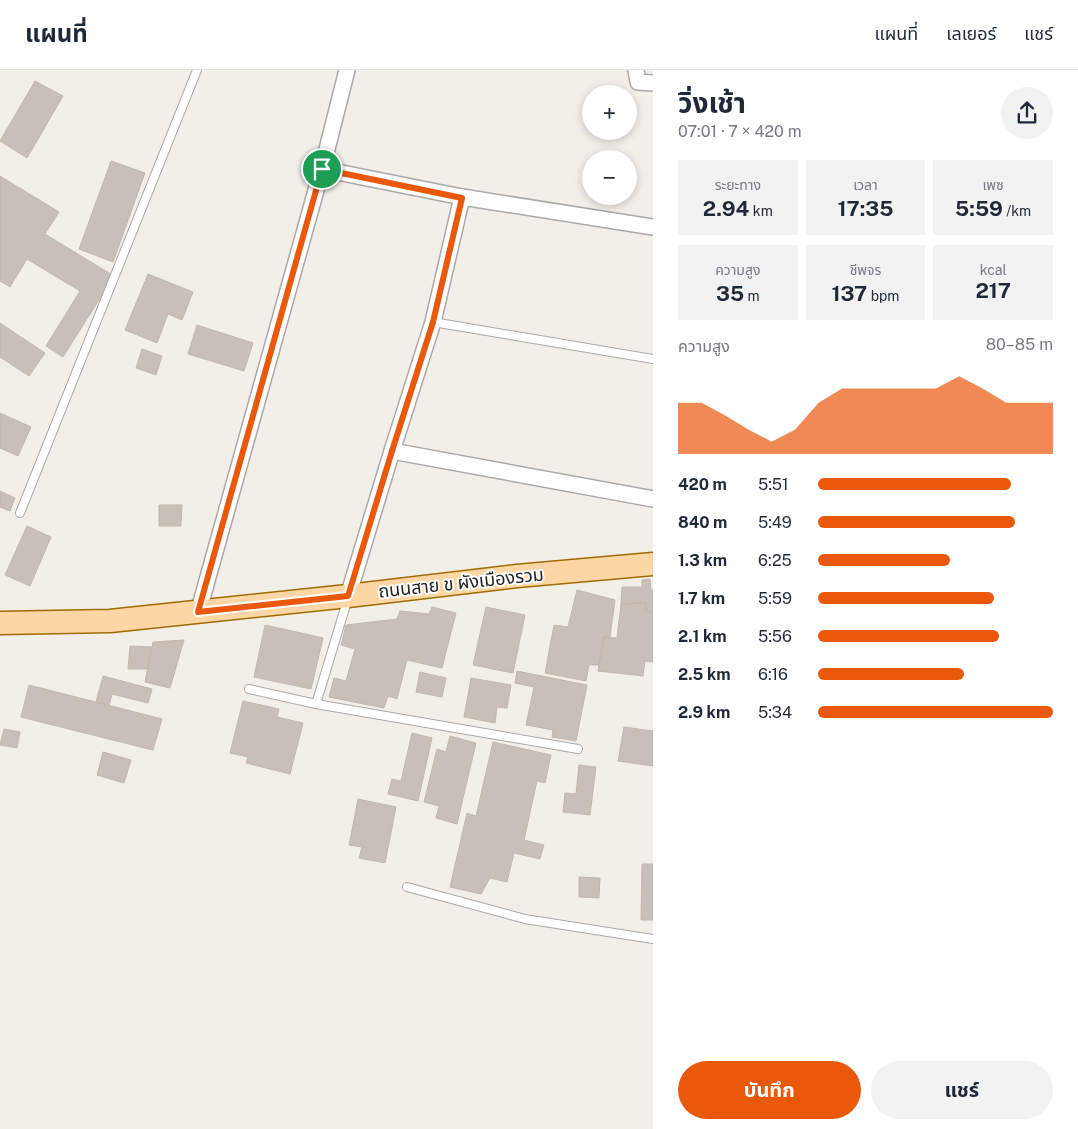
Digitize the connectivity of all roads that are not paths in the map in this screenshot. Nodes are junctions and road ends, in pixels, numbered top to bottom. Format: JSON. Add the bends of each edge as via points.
{"nodes":[{"id":1,"x":197,"y":70,"type":"edge"},
{"id":2,"x":347,"y":70,"type":"edge"},
{"id":3,"x":636,"y":70,"type":"edge"},
{"id":4,"x":653,"y":83,"type":"edge"},
{"id":5,"x":322,"y":169,"type":"junction"},
{"id":6,"x":462,"y":198,"type":"junction"},
{"id":7,"x":653,"y":226,"type":"edge"},
{"id":8,"x":433,"y":322,"type":"junction"},
{"id":9,"x":653,"y":359,"type":"edge"},
{"id":10,"x":392,"y":451,"type":"junction"},
{"id":11,"x":653,"y":500,"type":"edge"},
{"id":12,"x":20,"y":514,"type":"dead end"},
{"id":13,"x":653,"y":564,"type":"edge"},
{"id":14,"x":348,"y":596,"type":"junction"},
{"id":15,"x":198,"y":612,"type":"junction"},
{"id":16,"x":0,"y":623,"type":"edge"},
{"id":17,"x":248,"y":689,"type":"dead end"},
{"id":18,"x":316,"y":704,"type":"junction"},
{"id":19,"x":578,"y":749,"type":"dead end"},
{"id":20,"x":407,"y":887,"type":"dead end"},
{"id":21,"x":653,"y":939,"type":"edge"}],
"edges":[{"from":1,"to":12,"type":"lane"},
{"from":2,"to":5,"type":"street"},
{"from":3,"to":4,"type":"street","via":[[638,82]]},
{"from":5,"to":6,"type":"street"},
{"from":5,"to":15,"type":"street"},
{"from":6,"to":7,"type":"street"},
{"from":6,"to":8,"type":"street"},
{"from":8,"to":9,"type":"lane"},
{"from":8,"to":10,"type":"street"},
{"from":10,"to":11,"type":"street"},
{"from":10,"to":14,"type":"street"},
{"from":13,"to":14,"type":"main road","name":"ถนนสาย ข ผังเมืองรวม"},
{"from":14,"to":15,"type":"main road","name":"ถนนสาย ข ผังเมืองรวม"},
{"from":14,"to":18,"type":"lane"},
{"from":15,"to":16,"type":"main road","name":"ถนนสาย ข ผังเมืองรวม","via":[[110,621]]},
{"from":17,"to":18,"type":"lane"},
{"from":18,"to":19,"type":"lane"},
{"from":20,"to":21,"type":"lane","via":[[525,919]]}]}
